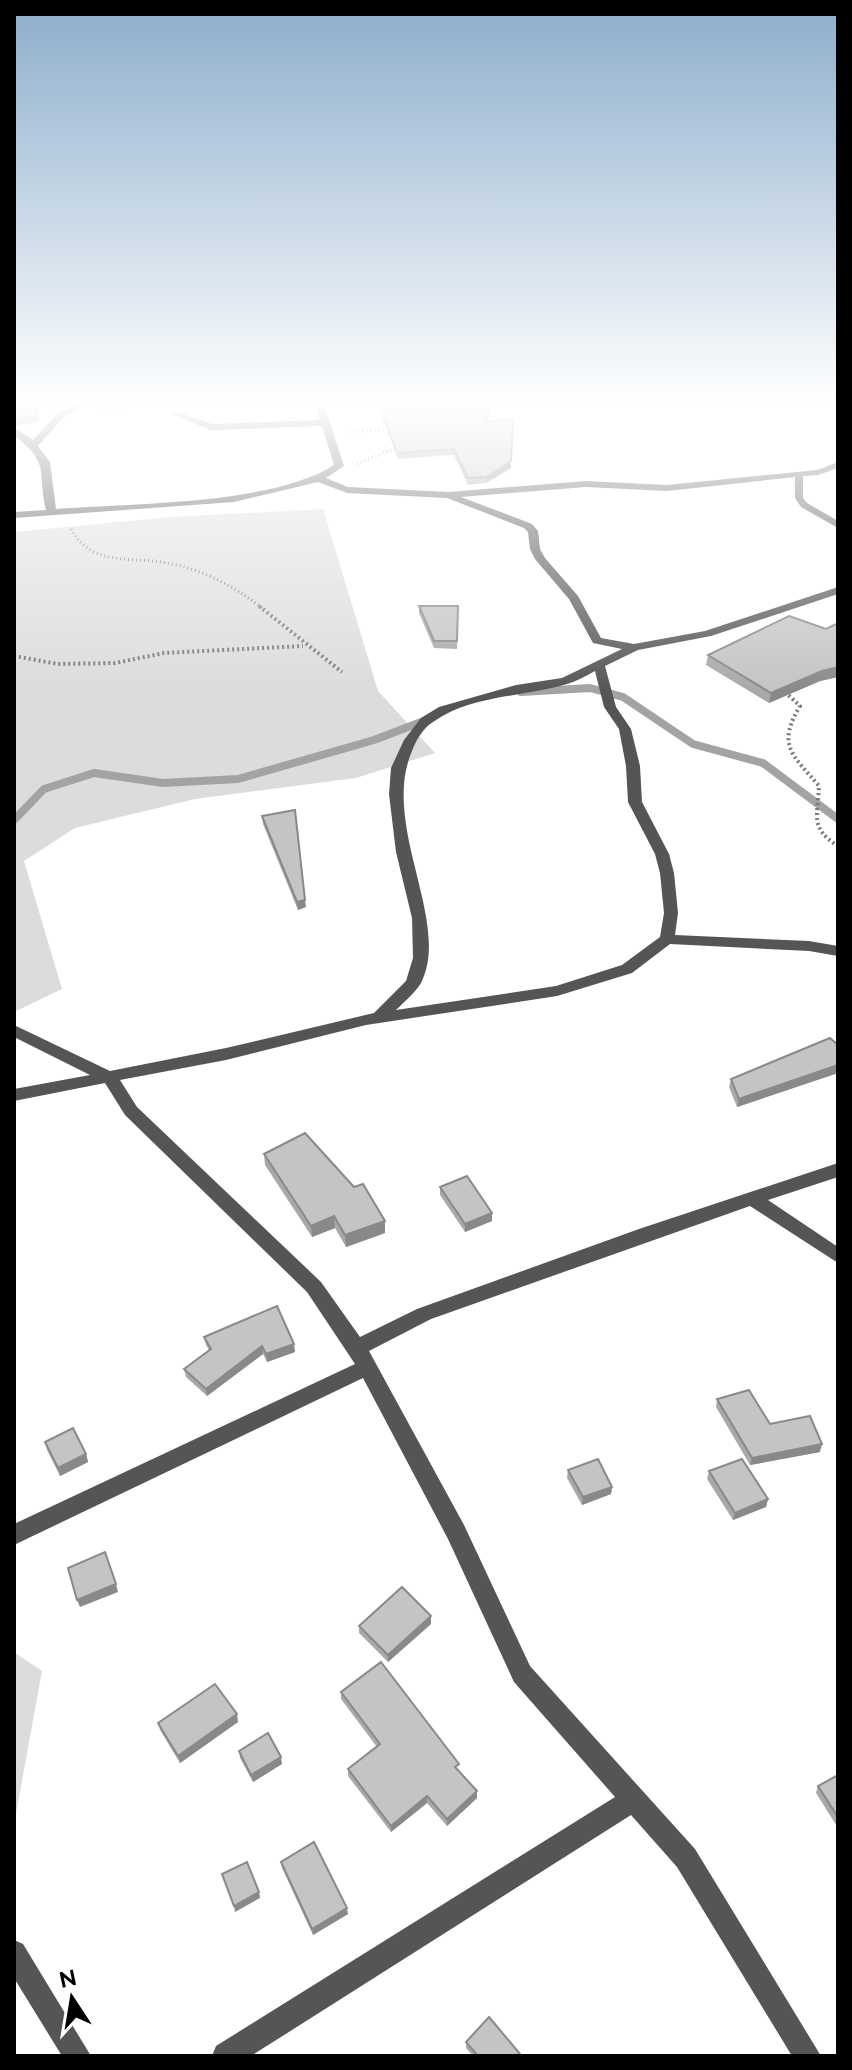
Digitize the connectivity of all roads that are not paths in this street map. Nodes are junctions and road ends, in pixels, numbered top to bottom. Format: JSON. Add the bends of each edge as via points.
{"nodes":[{"id":1,"x":51,"y":501,"type":"edge"},
{"id":2,"x":210,"y":501,"type":"edge"},
{"id":3,"x":462,"y":501,"type":"edge"},
{"id":4,"x":801,"y":501,"type":"edge"},
{"id":5,"x":56,"y":511,"type":"junction"},
{"id":6,"x":14,"y":515,"type":"edge"},
{"id":7,"x":838,"y":525,"type":"edge"},
{"id":8,"x":838,"y":590,"type":"edge"},
{"id":9,"x":635,"y":647,"type":"junction"},
{"id":10,"x":599,"y":665,"type":"junction"},
{"id":11,"x":667,"y":939,"type":"junction"},
{"id":12,"x":838,"y":951,"type":"edge"},
{"id":13,"x":380,"y":1017,"type":"junction"},
{"id":14,"x":14,"y":1030,"type":"edge"},
{"id":15,"x":109,"y":1077,"type":"junction"},
{"id":16,"x":14,"y":1095,"type":"edge"},
{"id":17,"x":838,"y":1170,"type":"edge"},
{"id":18,"x":751,"y":1198,"type":"junction"},
{"id":19,"x":838,"y":1256,"type":"edge"},
{"id":20,"x":362,"y":1358,"type":"junction"},
{"id":21,"x":14,"y":1535,"type":"edge"},
{"id":22,"x":634,"y":1799,"type":"junction"},
{"id":23,"x":14,"y":1953,"type":"edge"},
{"id":24,"x":77,"y":2056,"type":"edge"},
{"id":25,"x":226,"y":2056,"type":"edge"},
{"id":26,"x":807,"y":2056,"type":"edge"}],
"edges":[{"from":1,"to":5,"type":"street"},
{"from":2,"to":5,"type":"street"},
{"from":3,"to":9,"type":"street","via":[[528,526],[540,559],[574,598],[597,641]]},
{"from":4,"to":7,"type":"lane"},
{"from":5,"to":6,"type":"street"},
{"from":8,"to":9,"type":"street","via":[[707,634]]},
{"from":9,"to":10,"type":"street"},
{"from":10,"to":11,"type":"street","via":[[610,707],[625,729],[635,802],[667,873]]},
{"from":10,"to":13,"type":"street","via":[[565,681],[443,710],[431,715],[410,740],[398,768],[396,794],[419,918],[421,958],[413,983]]},
{"from":11,"to":12,"type":"street"},
{"from":11,"to":13,"type":"street","via":[[627,969],[557,991]]},
{"from":13,"to":15,"type":"street"},
{"from":14,"to":15,"type":"street"},
{"from":15,"to":16,"type":"street"},
{"from":15,"to":20,"type":"street","via":[[131,1111],[314,1287]]},
{"from":17,"to":18,"type":"street"},
{"from":18,"to":19,"type":"street"},
{"from":18,"to":20,"type":"street","via":[[424,1314]]},
{"from":20,"to":21,"type":"street"},
{"from":20,"to":22,"type":"street","via":[[456,1532],[522,1674]]},
{"from":22,"to":25,"type":"street"},
{"from":22,"to":26,"type":"street","via":[[686,1858]]},
{"from":23,"to":24,"type":"street"}]}
